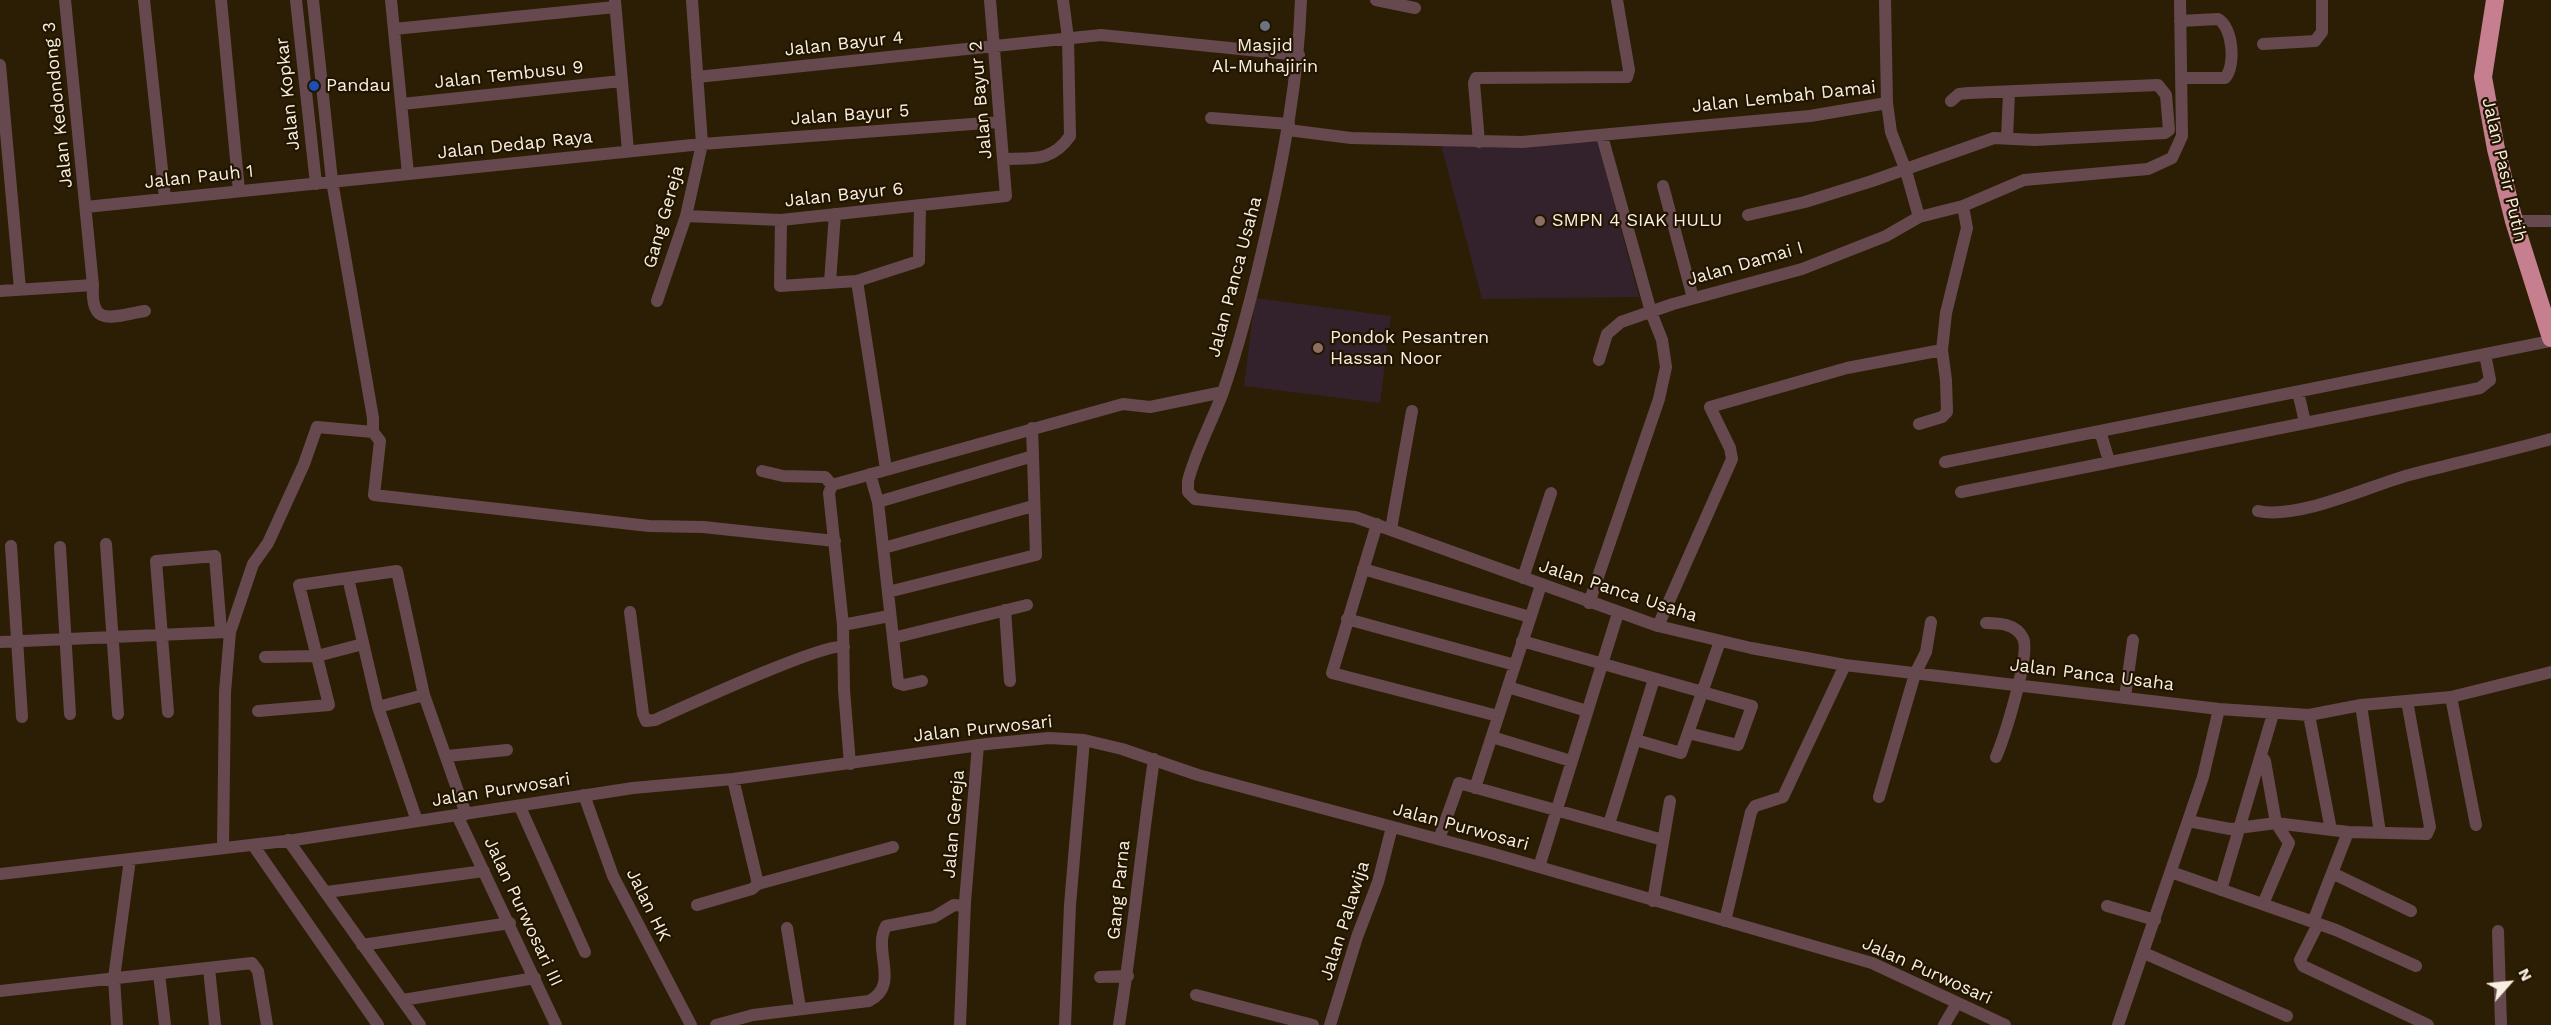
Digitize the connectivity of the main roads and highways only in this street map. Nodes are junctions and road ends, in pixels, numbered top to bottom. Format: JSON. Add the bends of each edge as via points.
{"nodes":[{"id":1,"x":2495,"y":0,"type":"edge"},
{"id":2,"x":2551,"y":339,"type":"edge"}],
"edges":[{"from":1,"to":2,"type":"highway","name":"Jalan Pasir Putih","via":[[2483,77],[2514,222]]}]}
